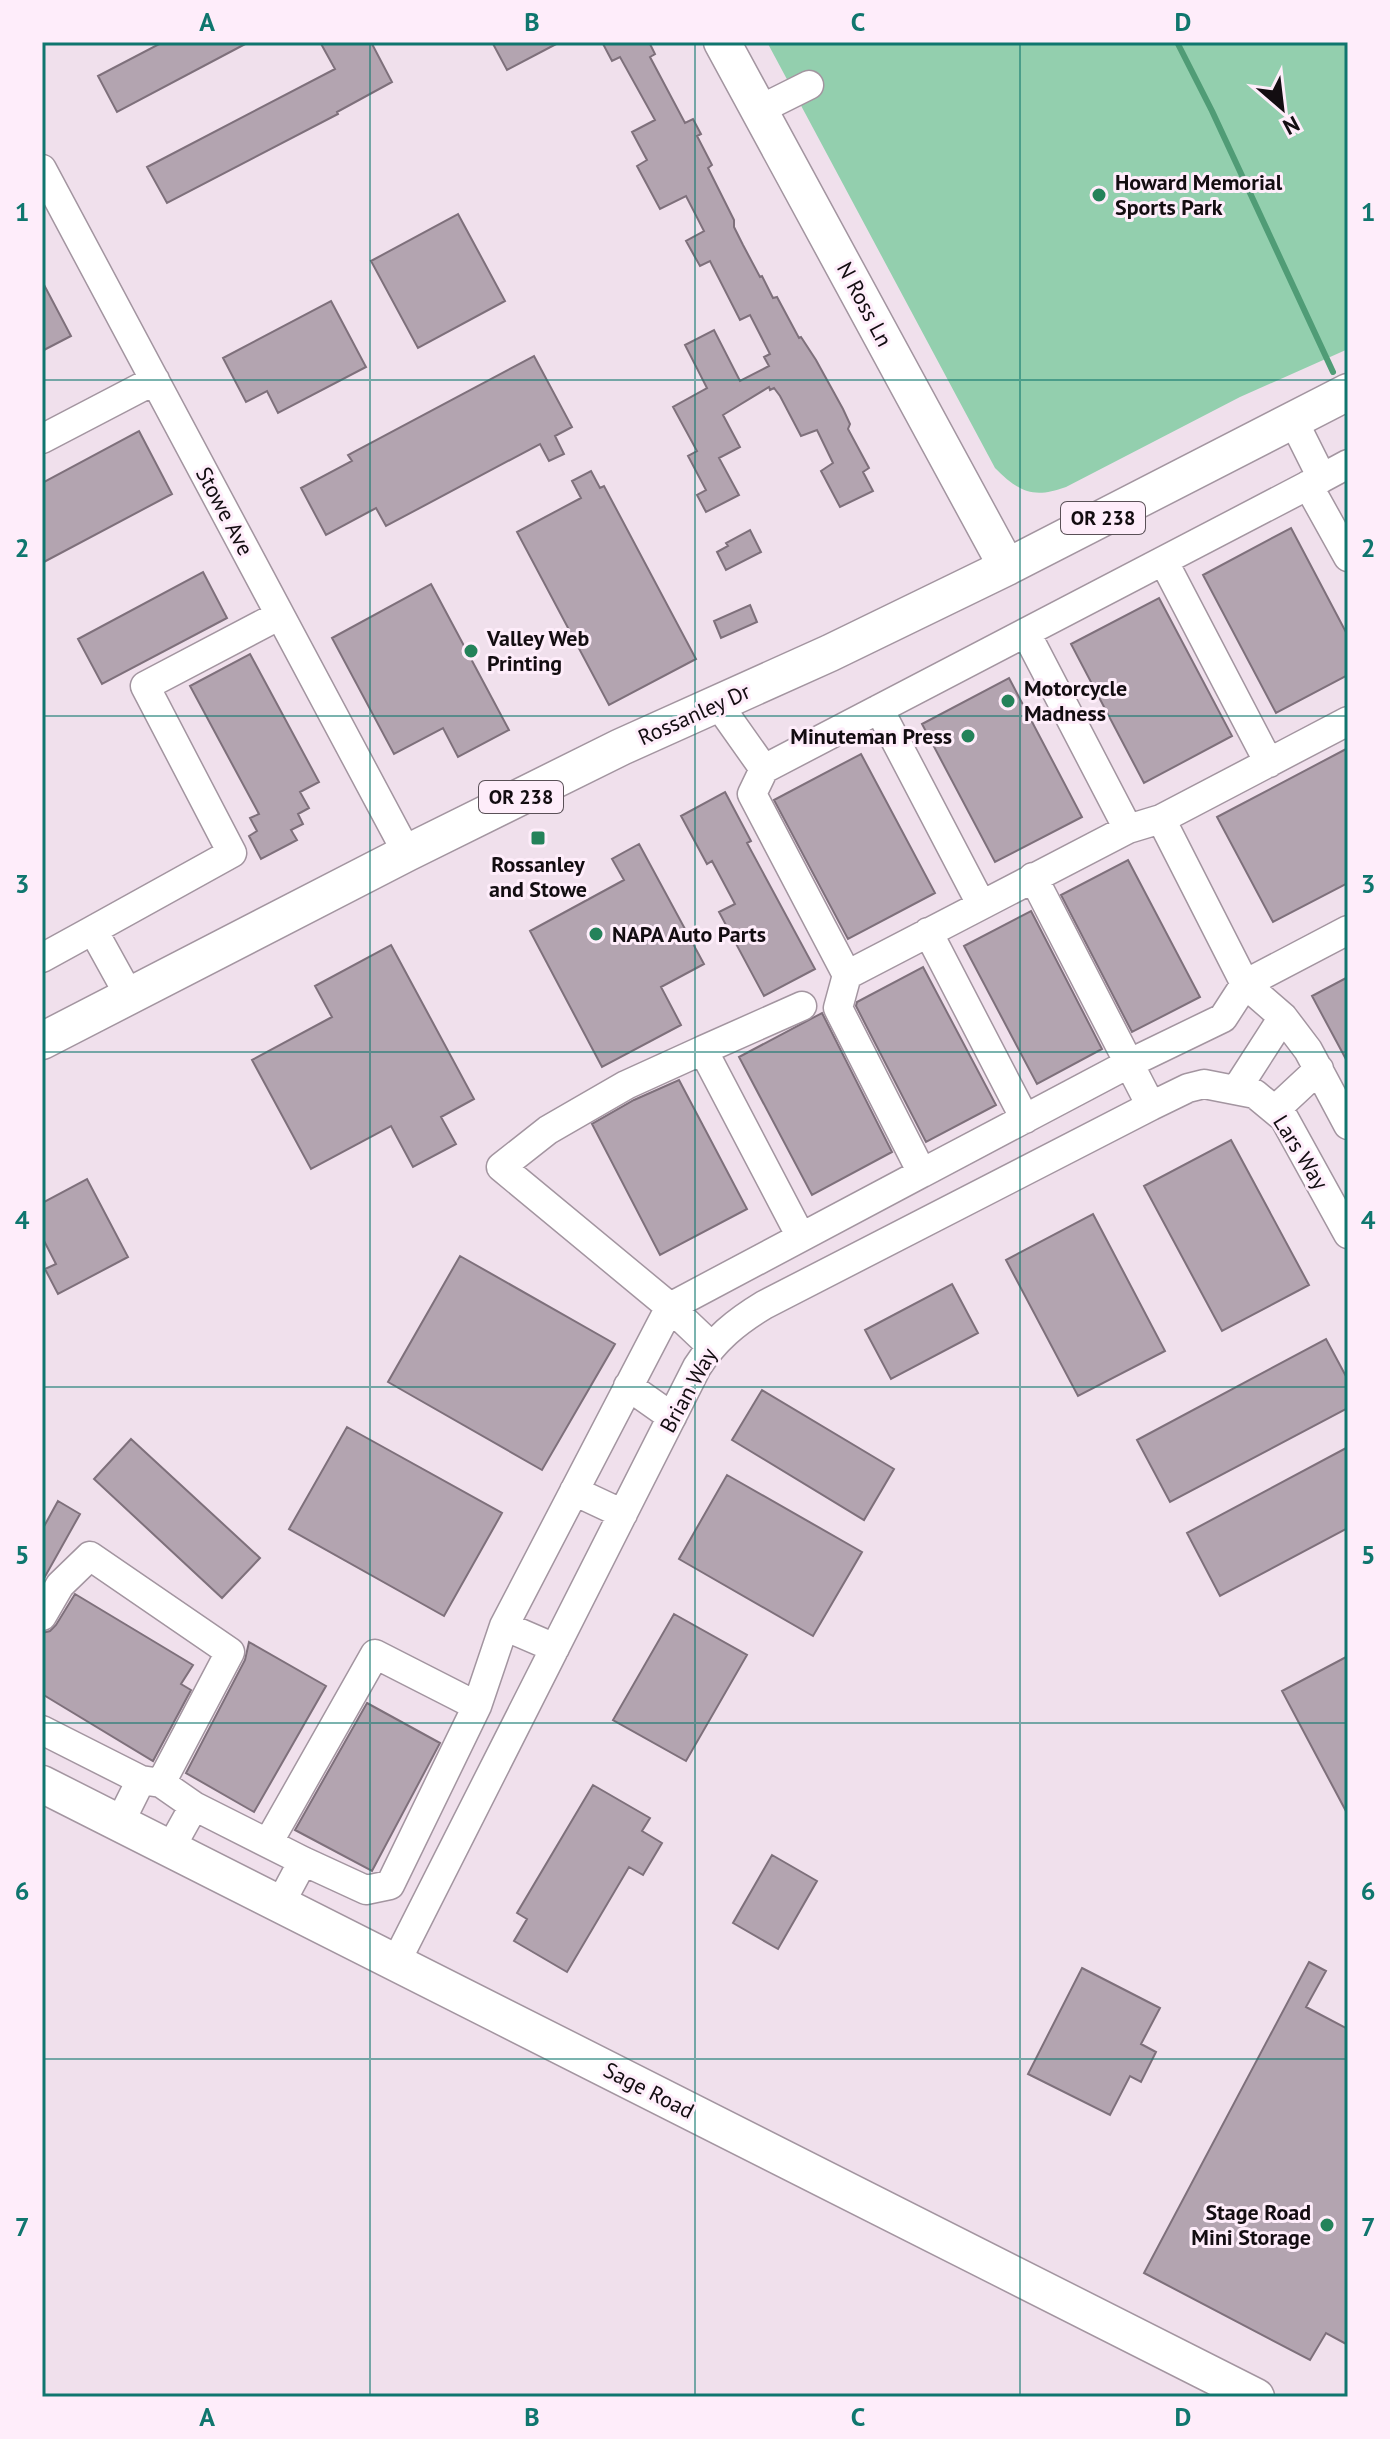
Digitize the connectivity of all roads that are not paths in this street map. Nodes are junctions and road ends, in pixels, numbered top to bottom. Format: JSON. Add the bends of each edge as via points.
{"nodes":[{"id":1,"x":722,"y":42,"type":"edge"},
{"id":2,"x":809,"y":85,"type":"dead end"},
{"id":3,"x":759,"y":110,"type":"junction"},
{"id":4,"x":42,"y":169,"type":"edge"},
{"id":5,"x":155,"y":380,"type":"junction"},
{"id":6,"x":1348,"y":392,"type":"edge"},
{"id":7,"x":1293,"y":420,"type":"junction"},
{"id":8,"x":42,"y":439,"type":"edge"},
{"id":9,"x":1348,"y":464,"type":"edge"},
{"id":10,"x":1315,"y":482,"type":"junction"},
{"id":11,"x":1348,"y":557,"type":"edge"},
{"id":12,"x":1164,"y":562,"type":"junction"},
{"id":13,"x":1007,"y":567,"type":"junction"},
{"id":14,"x":280,"y":615,"type":"junction"},
{"id":15,"x":1026,"y":633,"type":"junction"},
{"id":16,"x":718,"y":704,"type":"junction"},
{"id":17,"x":879,"y":709,"type":"junction"},
{"id":18,"x":1348,"y":721,"type":"edge"},
{"id":19,"x":1269,"y":763,"type":"junction"},
{"id":20,"x":764,"y":769,"type":"junction"},
{"id":21,"x":1161,"y":819,"type":"junction"},
{"id":22,"x":1128,"y":829,"type":"junction"},
{"id":23,"x":407,"y":853,"type":"junction"},
{"id":24,"x":1033,"y":877,"type":"junction"},
{"id":25,"x":981,"y":904,"type":"junction"},
{"id":26,"x":93,"y":930,"type":"junction"},
{"id":27,"x":1348,"y":930,"type":"edge"},
{"id":28,"x":928,"y":932,"type":"junction"},
{"id":29,"x":42,"y":958,"type":"edge"},
{"id":30,"x":847,"y":975,"type":"junction"},
{"id":31,"x":1245,"y":984,"type":"junction"},
{"id":32,"x":130,"y":997,"type":"junction"},
{"id":33,"x":802,"y":1006,"type":"dead end"},
{"id":34,"x":1283,"y":1017,"type":"junction"},
{"id":35,"x":42,"y":1041,"type":"edge"},
{"id":36,"x":703,"y":1050,"type":"junction"},
{"id":37,"x":1130,"y":1063,"type":"junction"},
{"id":38,"x":1319,"y":1069,"type":"junction"},
{"id":39,"x":1236,"y":1090,"type":"junction"},
{"id":40,"x":1151,"y":1106,"type":"junction"},
{"id":41,"x":1275,"y":1110,"type":"junction"},
{"id":42,"x":1025,"y":1119,"type":"junction"},
{"id":43,"x":1348,"y":1125,"type":"edge"},
{"id":44,"x":957,"y":1154,"type":"junction"},
{"id":45,"x":922,"y":1173,"type":"junction"},
{"id":46,"x":977,"y":1195,"type":"junction"},
{"id":47,"x":1340,"y":1199,"type":"edge"},
{"id":48,"x":864,"y":1204,"type":"junction"},
{"id":49,"x":1348,"y":1234,"type":"edge"},
{"id":50,"x":801,"y":1237,"type":"junction"},
{"id":51,"x":882,"y":1244,"type":"junction"},
{"id":52,"x":768,"y":1255,"type":"junction"},
{"id":53,"x":786,"y":1293,"type":"junction"},
{"id":54,"x":670,"y":1307,"type":"junction"},
{"id":55,"x":711,"y":1346,"type":"junction"},
{"id":56,"x":628,"y":1386,"type":"junction"},
{"id":57,"x":672,"y":1417,"type":"junction"},
{"id":58,"x":574,"y":1491,"type":"junction"},
{"id":59,"x":623,"y":1514,"type":"junction"},
{"id":60,"x":42,"y":1616,"type":"edge"},
{"id":61,"x":504,"y":1626,"type":"junction"},
{"id":62,"x":555,"y":1648,"type":"junction"},
{"id":63,"x":477,"y":1706,"type":"junction"},
{"id":64,"x":42,"y":1730,"type":"edge"},
{"id":65,"x":460,"y":1742,"type":"junction"},
{"id":66,"x":500,"y":1759,"type":"junction"},
{"id":67,"x":151,"y":1782,"type":"junction"},
{"id":68,"x":42,"y":1784,"type":"edge"},
{"id":69,"x":194,"y":1806,"type":"junction"},
{"id":70,"x":120,"y":1822,"type":"junction"},
{"id":71,"x":268,"y":1843,"type":"junction"},
{"id":72,"x":170,"y":1849,"type":"junction"},
{"id":73,"x":303,"y":1861,"type":"junction"},
{"id":74,"x":280,"y":1904,"type":"junction"},
{"id":75,"x":396,"y":1962,"type":"junction"},
{"id":76,"x":1256,"y":2397,"type":"edge"}],
"edges":[{"from":1,"to":3,"type":"main road","name":"N Ross Ln"},
{"from":2,"to":3,"type":"street"},
{"from":3,"to":13,"type":"main road","name":"N Ross Ln"},
{"from":4,"to":5,"type":"street","name":"Stowe Ave"},
{"from":5,"to":8,"type":"street"},
{"from":5,"to":14,"type":"street","name":"Stowe Ave"},
{"from":6,"to":7,"type":"main road","name":"Rossanley Dr","number":"OR 238"},
{"from":7,"to":10,"type":"street"},
{"from":7,"to":13,"type":"main road","name":"Rossanley Dr","number":"OR 238"},
{"from":9,"to":10,"type":"street"},
{"from":10,"to":11,"type":"street"},
{"from":10,"to":12,"type":"street"},
{"from":12,"to":15,"type":"street"},
{"from":12,"to":19,"type":"street"},
{"from":13,"to":16,"type":"main road","name":"Rossanley Dr","number":"OR 238"},
{"from":14,"to":23,"type":"street","name":"Stowe Ave"},
{"from":14,"to":26,"type":"street","via":[[145,686],[232,853]]},
{"from":15,"to":17,"type":"street"},
{"from":15,"to":22,"type":"street"},
{"from":16,"to":20,"type":"street"},
{"from":16,"to":23,"type":"main road","name":"Rossanley Dr","number":"OR 238"},
{"from":17,"to":20,"type":"street"},
{"from":17,"to":25,"type":"street"},
{"from":18,"to":19,"type":"street"},
{"from":19,"to":21,"type":"street"},
{"from":20,"to":30,"type":"street","via":[[752,794]]},
{"from":21,"to":22,"type":"street"},
{"from":21,"to":31,"type":"street"},
{"from":22,"to":24,"type":"street"},
{"from":23,"to":32,"type":"main road","name":"Rossanley Dr","number":"OR 238"},
{"from":24,"to":25,"type":"street"},
{"from":24,"to":37,"type":"street"},
{"from":25,"to":28,"type":"street"},
{"from":26,"to":29,"type":"street"},
{"from":26,"to":32,"type":"street"},
{"from":27,"to":31,"type":"street"},
{"from":28,"to":30,"type":"street"},
{"from":28,"to":42,"type":"street"},
{"from":30,"to":45,"type":"street","via":[[838,1008]]},
{"from":31,"to":34,"type":"street"},
{"from":31,"to":37,"type":"street","via":[[1223,1018]]},
{"from":32,"to":35,"type":"main road","name":"Rossanley Dr","number":"OR 238"},
{"from":33,"to":36,"type":"street"},
{"from":34,"to":38,"type":"street"},
{"from":34,"to":39,"type":"street"},
{"from":36,"to":50,"type":"street"},
{"from":36,"to":54,"type":"street","via":[[626,1085],[548,1130],[501,1167]]},
{"from":37,"to":40,"type":"street"},
{"from":37,"to":42,"type":"street"},
{"from":38,"to":41,"type":"street"},
{"from":38,"to":43,"type":"street"},
{"from":39,"to":40,"type":"street","name":"Brian Way","via":[[1204,1084]]},
{"from":39,"to":41,"type":"street","name":"Lars Way","via":[[1255,1094]]},
{"from":40,"to":46,"type":"street","name":"Brian Way"},
{"from":41,"to":47,"type":"street","name":"Lars Way"},
{"from":42,"to":44,"type":"street"},
{"from":44,"to":45,"type":"street"},
{"from":44,"to":46,"type":"street"},
{"from":45,"to":48,"type":"street"},
{"from":46,"to":51,"type":"street","name":"Brian Way"},
{"from":47,"to":49,"type":"street","name":"Lars Way"},
{"from":48,"to":50,"type":"street"},
{"from":48,"to":51,"type":"street"},
{"from":50,"to":52,"type":"street"},
{"from":51,"to":53,"type":"street","name":"Brian Way"},
{"from":52,"to":53,"type":"street"},
{"from":52,"to":54,"type":"street"},
{"from":53,"to":55,"type":"street","name":"Brian Way","via":[[741,1319]]},
{"from":54,"to":55,"type":"street"},
{"from":54,"to":56,"type":"street"},
{"from":55,"to":57,"type":"street","name":"Brian Way"},
{"from":56,"to":57,"type":"street"},
{"from":56,"to":58,"type":"street"},
{"from":57,"to":59,"type":"street","name":"Brian Way"},
{"from":58,"to":59,"type":"street"},
{"from":58,"to":61,"type":"street"},
{"from":59,"to":62,"type":"street","name":"Brian Way"},
{"from":60,"to":67,"type":"street","via":[[60,1585],[90,1556],[230,1652]]},
{"from":61,"to":62,"type":"street"},
{"from":61,"to":63,"type":"street"},
{"from":62,"to":66,"type":"street","name":"Brian Way"},
{"from":63,"to":65,"type":"street"},
{"from":63,"to":71,"type":"street","via":[[375,1654]]},
{"from":64,"to":67,"type":"street"},
{"from":65,"to":66,"type":"street"},
{"from":65,"to":73,"type":"street","via":[[390,1885],[366,1890]]},
{"from":66,"to":75,"type":"street","name":"Brian Way"},
{"from":67,"to":69,"type":"street"},
{"from":67,"to":70,"type":"street"},
{"from":68,"to":70,"type":"main road","name":"Sage Road"},
{"from":69,"to":71,"type":"street"},
{"from":69,"to":72,"type":"street"},
{"from":70,"to":72,"type":"main road","name":"Sage Road"},
{"from":71,"to":73,"type":"street"},
{"from":72,"to":74,"type":"main road","name":"Sage Road"},
{"from":73,"to":74,"type":"street"},
{"from":74,"to":75,"type":"main road","name":"Sage Road"},
{"from":75,"to":76,"type":"main road","name":"Sage Road"}]}
